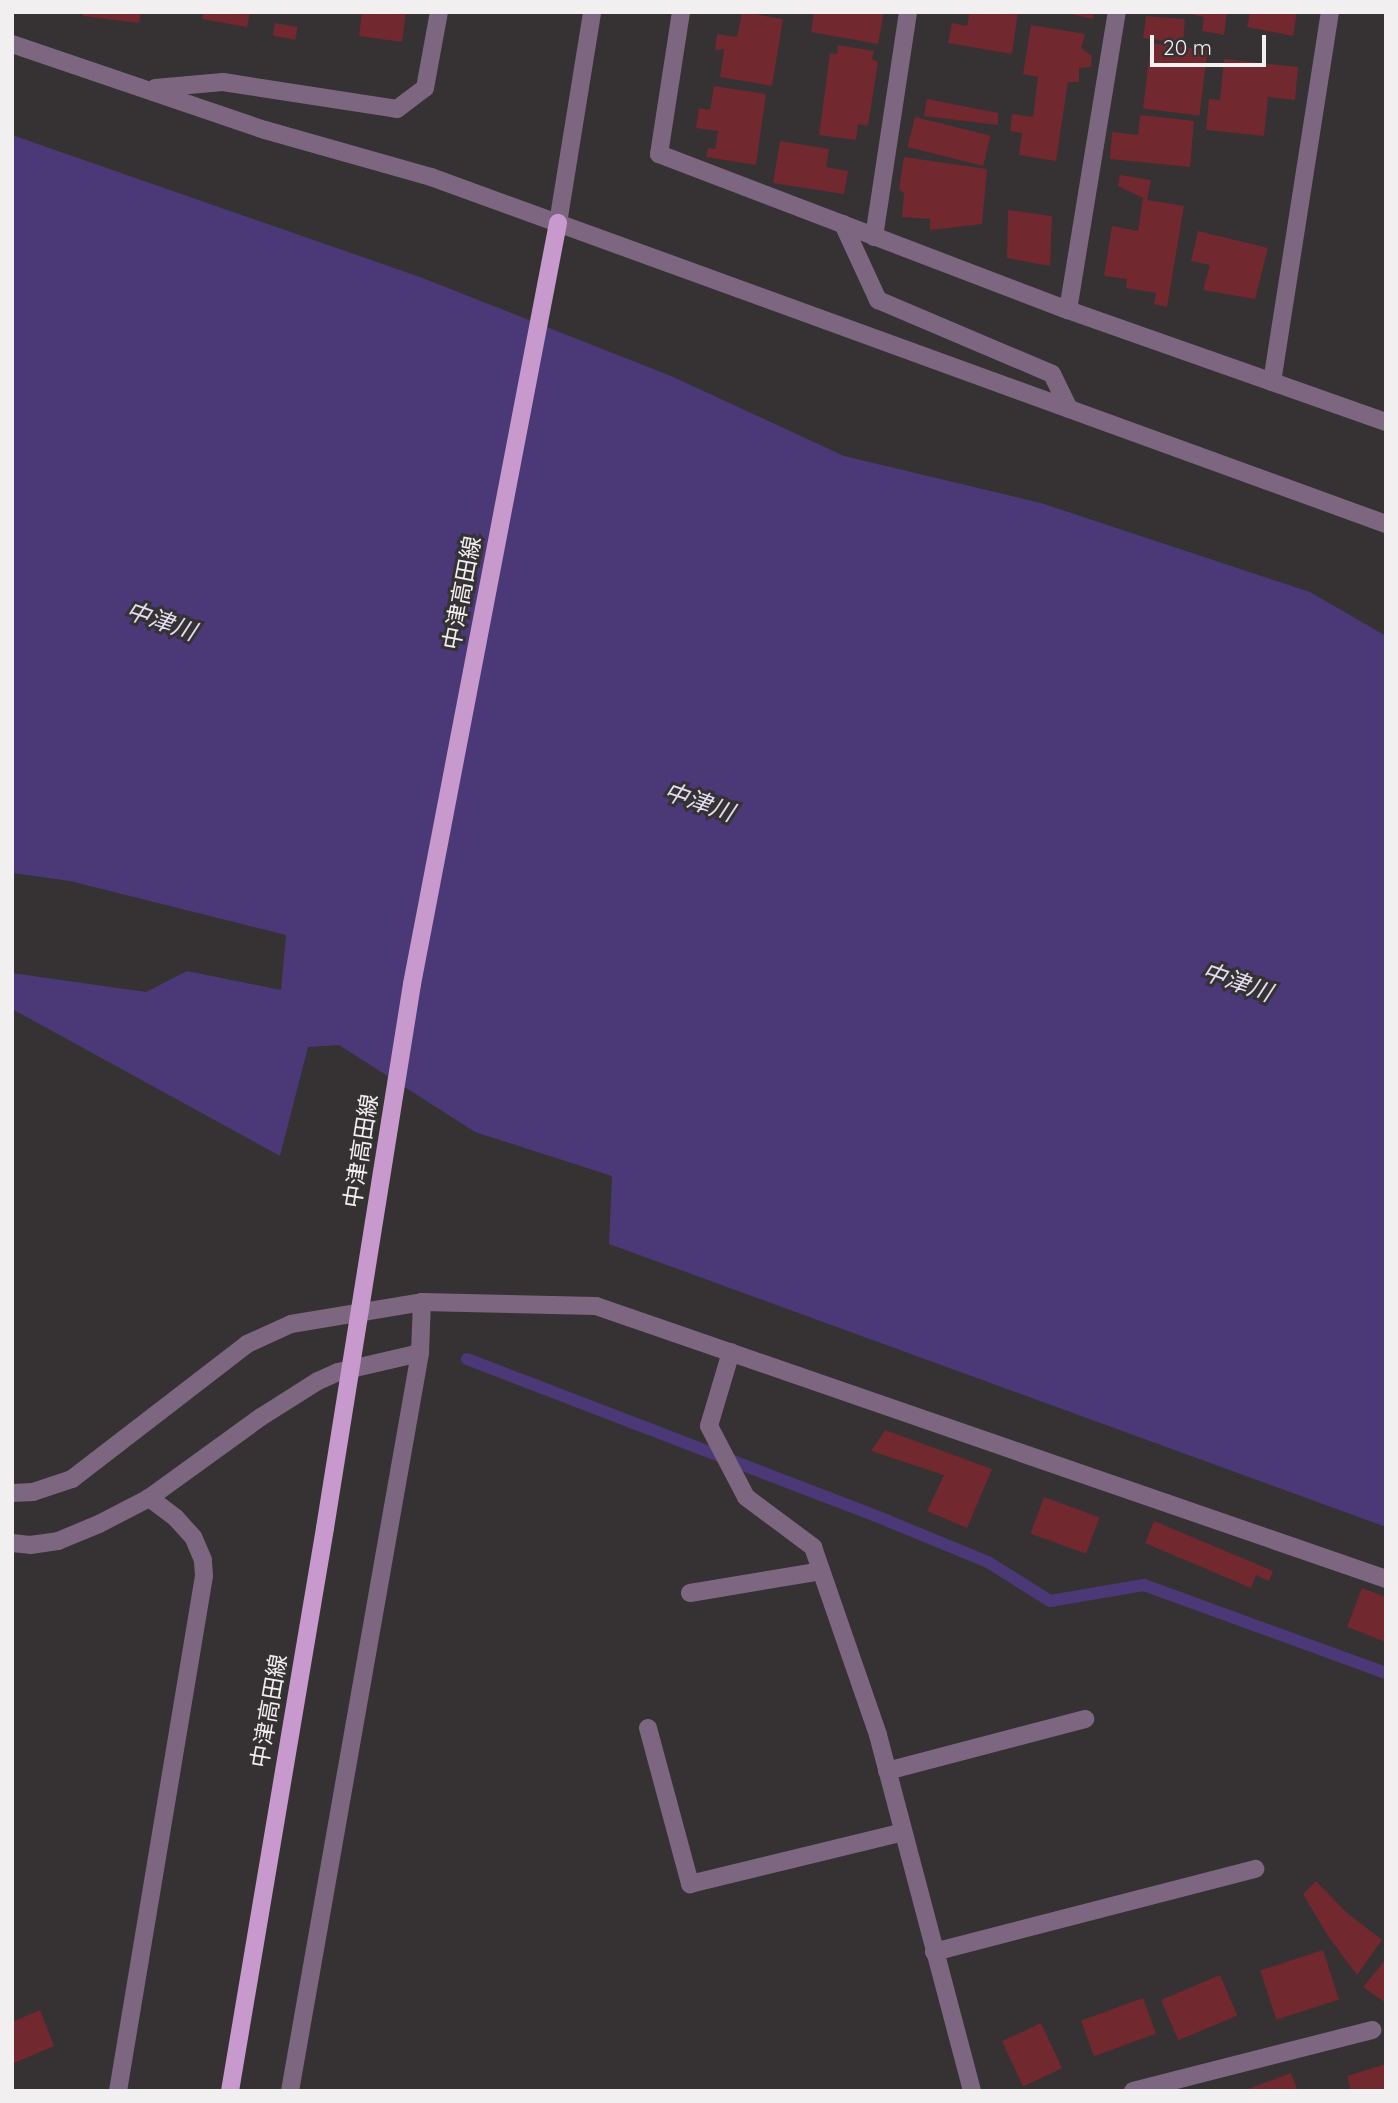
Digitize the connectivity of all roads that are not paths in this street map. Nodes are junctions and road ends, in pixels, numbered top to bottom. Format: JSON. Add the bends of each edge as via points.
{"nodes":[{"id":1,"x":439,"y":12,"type":"edge"},
{"id":2,"x":592,"y":12,"type":"edge"},
{"id":3,"x":681,"y":12,"type":"edge"},
{"id":4,"x":908,"y":12,"type":"edge"},
{"id":5,"x":1117,"y":12,"type":"edge"},
{"id":6,"x":1330,"y":12,"type":"edge"},
{"id":7,"x":12,"y":44,"type":"edge"},
{"id":8,"x":147,"y":89,"type":"junction"},
{"id":9,"x":558,"y":223,"type":"junction"},
{"id":10,"x":843,"y":224,"type":"junction"},
{"id":11,"x":874,"y":237,"type":"junction"},
{"id":12,"x":1068,"y":310,"type":"junction"},
{"id":13,"x":1272,"y":382,"type":"junction"},
{"id":14,"x":1069,"y":409,"type":"junction"},
{"id":15,"x":1386,"y":422,"type":"edge"},
{"id":16,"x":1386,"y":524,"type":"edge"},
{"id":17,"x":422,"y":1302,"type":"junction"},
{"id":18,"x":731,"y":1352,"type":"junction"},
{"id":19,"x":420,"y":1353,"type":"junction"},
{"id":20,"x":12,"y":1493,"type":"edge"},
{"id":21,"x":149,"y":1498,"type":"junction"},
{"id":22,"x":12,"y":1543,"type":"edge"},
{"id":23,"x":821,"y":1571,"type":"junction"},
{"id":24,"x":1386,"y":1579,"type":"edge"},
{"id":25,"x":690,"y":1593,"type":"dead end"},
{"id":26,"x":1085,"y":1719,"type":"dead end"},
{"id":27,"x":648,"y":1728,"type":"dead end"},
{"id":28,"x":887,"y":1770,"type":"junction"},
{"id":29,"x":903,"y":1832,"type":"junction"},
{"id":30,"x":1255,"y":1869,"type":"dead end"},
{"id":31,"x":934,"y":1952,"type":"junction"},
{"id":32,"x":1372,"y":2030,"type":"dead end"},
{"id":33,"x":118,"y":2091,"type":"edge"},
{"id":34,"x":230,"y":2091,"type":"edge"},
{"id":35,"x":290,"y":2091,"type":"edge"},
{"id":36,"x":972,"y":2091,"type":"edge"},
{"id":37,"x":1133,"y":2091,"type":"edge"}],
"edges":[{"from":1,"to":8,"type":"street","via":[[425,88],[397,109],[223,82]]},
{"from":2,"to":9,"type":"street"},
{"from":3,"to":10,"type":"street","via":[[659,154]]},
{"from":4,"to":11,"type":"street"},
{"from":5,"to":12,"type":"street"},
{"from":6,"to":13,"type":"street"},
{"from":7,"to":8,"type":"street"},
{"from":8,"to":9,"type":"street","via":[[265,130],[431,177]]},
{"from":9,"to":14,"type":"street"},
{"from":9,"to":34,"type":"main road","name":"中津高田線","bridge":true,"via":[[412,984]]},
{"from":10,"to":11,"type":"street"},
{"from":10,"to":14,"type":"street","via":[[878,300],[1052,374]]},
{"from":11,"to":12,"type":"street"},
{"from":12,"to":13,"type":"street"},
{"from":13,"to":15,"type":"street"},
{"from":14,"to":16,"type":"street"},
{"from":17,"to":18,"type":"street","via":[[596,1306]]},
{"from":17,"to":19,"type":"street"},
{"from":17,"to":20,"type":"street","via":[[291,1324],[263,1335],[72,1479],[33,1492]]},
{"from":18,"to":23,"type":"street","via":[[709,1426],[746,1497],[813,1547]]},
{"from":18,"to":24,"type":"street"},
{"from":19,"to":21,"type":"street","via":[[318,1381]]},
{"from":19,"to":35,"type":"street"},
{"from":21,"to":22,"type":"street","via":[[58,1541]]},
{"from":21,"to":33,"type":"street","via":[[193,1537],[204,1576]]},
{"from":23,"to":25,"type":"street"},
{"from":23,"to":28,"type":"street"},
{"from":26,"to":28,"type":"street"},
{"from":27,"to":29,"type":"street","via":[[690,1884]]},
{"from":28,"to":29,"type":"street"},
{"from":29,"to":31,"type":"street"},
{"from":30,"to":31,"type":"street"},
{"from":31,"to":36,"type":"street"},
{"from":32,"to":37,"type":"street"}]}
